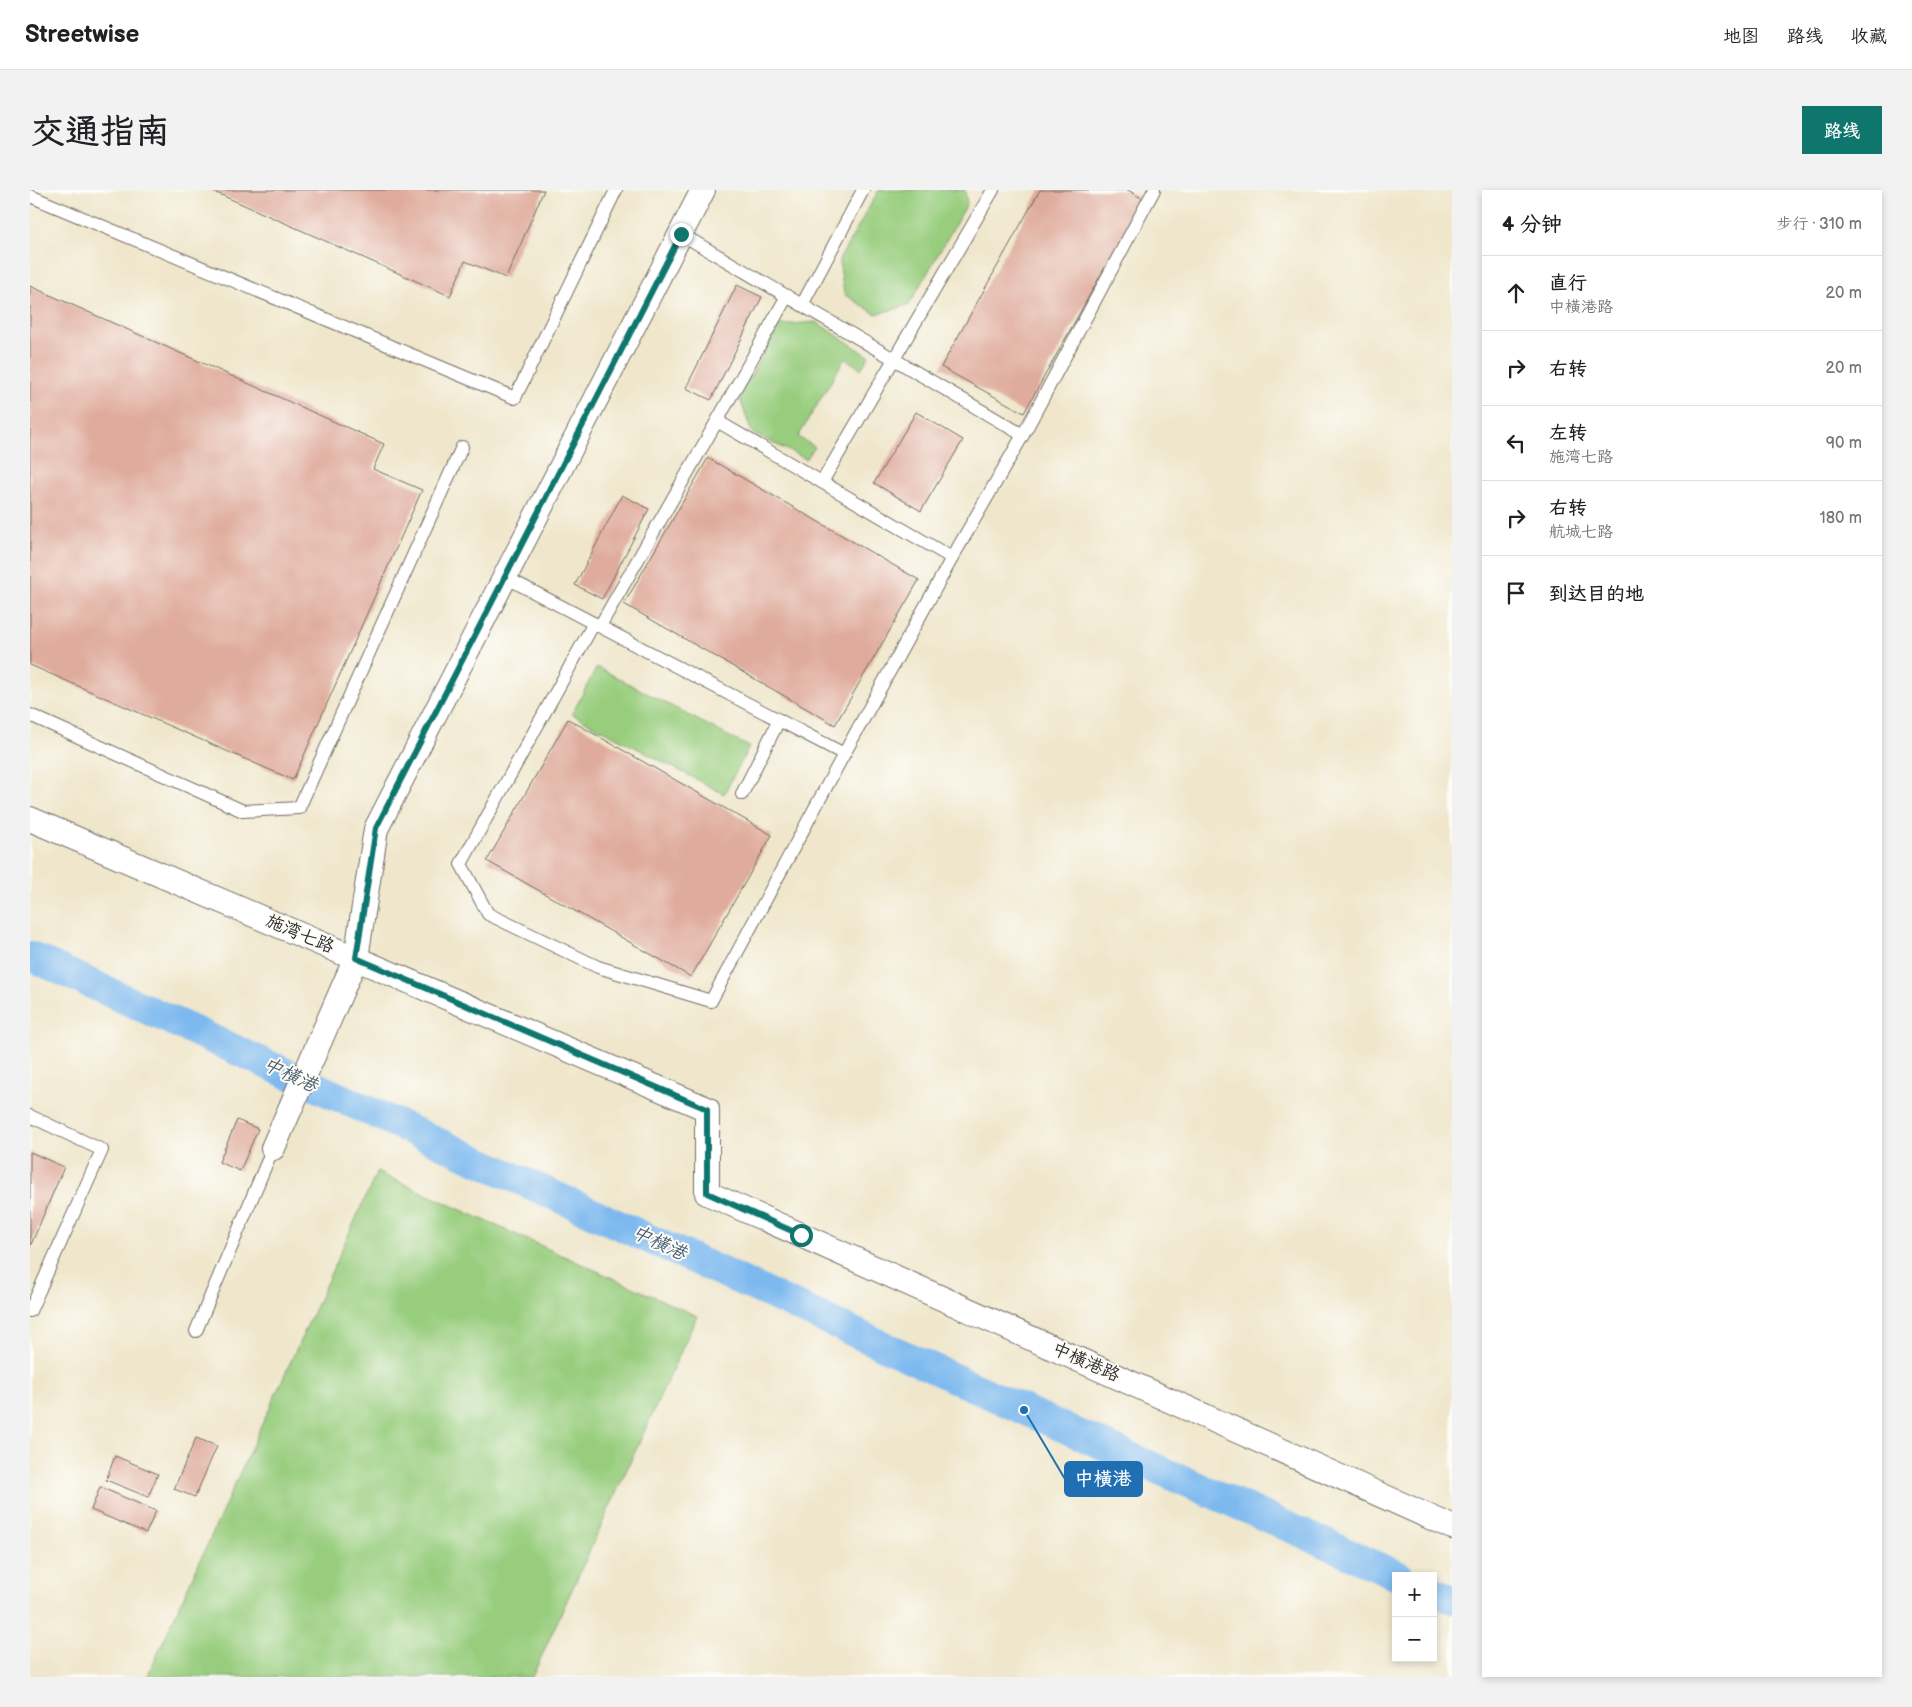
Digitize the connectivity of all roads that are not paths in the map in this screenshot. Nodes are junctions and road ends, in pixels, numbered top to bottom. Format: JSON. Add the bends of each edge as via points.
{"nodes":[{"id":1,"x":616,"y":190,"type":"edge"},
{"id":2,"x":703,"y":190,"type":"edge"},
{"id":3,"x":863,"y":190,"type":"edge"},
{"id":4,"x":993,"y":190,"type":"edge"},
{"id":5,"x":1154,"y":190,"type":"edge"},
{"id":6,"x":30,"y":196,"type":"edge"},
{"id":7,"x":681,"y":234,"type":"junction"},
{"id":8,"x":787,"y":296,"type":"junction"},
{"id":9,"x":802,"y":306,"type":"junction"},
{"id":10,"x":894,"y":360,"type":"junction"},
{"id":11,"x":717,"y":421,"type":"junction"},
{"id":12,"x":1023,"y":435,"type":"junction"},
{"id":13,"x":462,"y":447,"type":"dead end"},
{"id":14,"x":822,"y":482,"type":"junction"},
{"id":15,"x":952,"y":558,"type":"junction"},
{"id":16,"x":505,"y":577,"type":"junction"},
{"id":17,"x":597,"y":625,"type":"junction"},
{"id":18,"x":30,"y":715,"type":"edge"},
{"id":19,"x":779,"y":720,"type":"junction"},
{"id":20,"x":844,"y":754,"type":"junction"},
{"id":21,"x":742,"y":794,"type":"dead end"},
{"id":22,"x":30,"y":819,"type":"edge"},
{"id":23,"x":356,"y":958,"type":"junction"},
{"id":24,"x":30,"y":1116,"type":"edge"},
{"id":25,"x":274,"y":1148,"type":"joint"},
{"id":26,"x":719,"y":1199,"type":"joint"},
{"id":27,"x":30,"y":1311,"type":"edge"},
{"id":28,"x":196,"y":1331,"type":"dead end"},
{"id":29,"x":1452,"y":1526,"type":"edge"}],
"edges":[{"from":1,"to":6,"type":"lane","via":[[516,398]]},
{"from":2,"to":7,"type":"street"},
{"from":3,"to":9,"type":"lane"},
{"from":4,"to":10,"type":"lane"},
{"from":5,"to":12,"type":"lane"},
{"from":7,"to":8,"type":"lane"},
{"from":7,"to":16,"type":"street"},
{"from":8,"to":9,"type":"lane"},
{"from":8,"to":11,"type":"lane"},
{"from":9,"to":10,"type":"lane"},
{"from":10,"to":12,"type":"lane"},
{"from":10,"to":14,"type":"lane"},
{"from":11,"to":14,"type":"lane"},
{"from":11,"to":17,"type":"lane"},
{"from":12,"to":15,"type":"lane"},
{"from":13,"to":18,"type":"lane","via":[[299,808],[243,811]]},
{"from":14,"to":15,"type":"lane"},
{"from":15,"to":20,"type":"lane"},
{"from":16,"to":17,"type":"lane"},
{"from":16,"to":23,"type":"street","via":[[376,828]]},
{"from":17,"to":19,"type":"lane"},
{"from":17,"to":20,"type":"lane","via":[[461,864],[488,914],[598,967],[712,1001]]},
{"from":19,"to":20,"type":"lane"},
{"from":19,"to":21,"type":"lane"},
{"from":22,"to":23,"type":"street","name":"施湾七路"},
{"from":23,"to":25,"type":"street"},
{"from":23,"to":26,"type":"street","name":"施湾七路","via":[[707,1109],[707,1193]]},
{"from":24,"to":27,"type":"lane","via":[[102,1150]]},
{"from":25,"to":28,"type":"lane"},
{"from":26,"to":29,"type":"street","name":"中横港路"}]}
